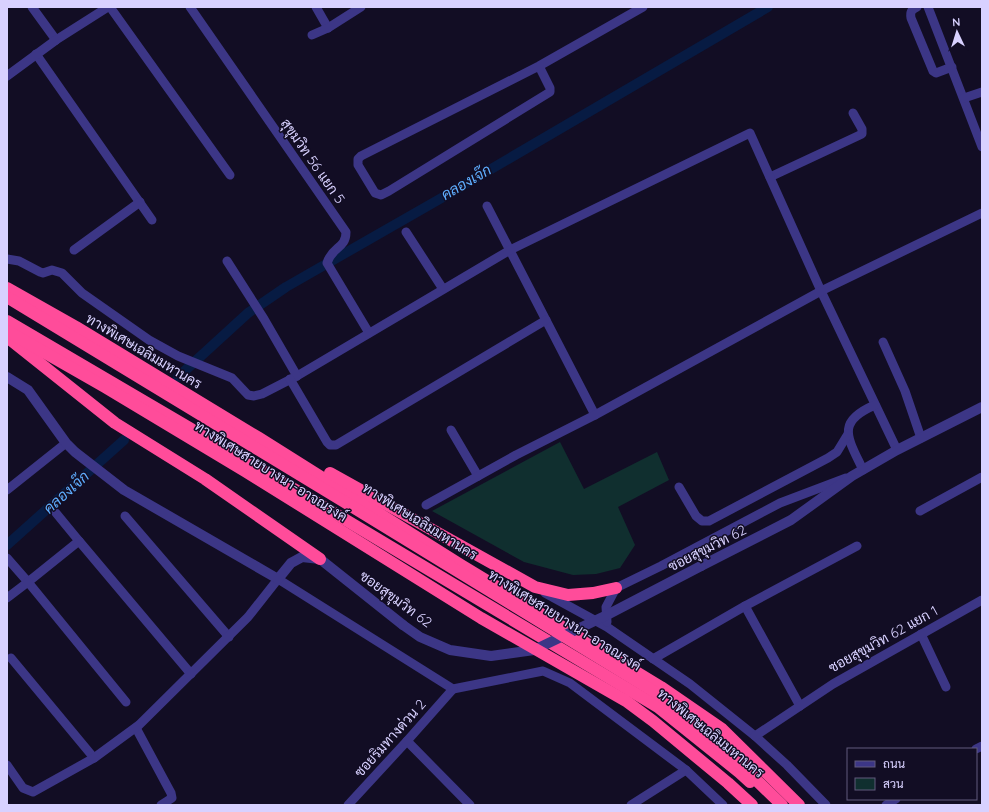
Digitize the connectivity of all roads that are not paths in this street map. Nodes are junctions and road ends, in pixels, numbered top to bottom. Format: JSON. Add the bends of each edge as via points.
{"nodes":[{"id":1,"x":32,"y":7,"type":"edge"},
{"id":2,"x":109,"y":7,"type":"edge"},
{"id":3,"x":190,"y":7,"type":"edge"},
{"id":4,"x":316,"y":7,"type":"edge"},
{"id":5,"x":361,"y":7,"type":"edge"},
{"id":6,"x":643,"y":7,"type":"edge"},
{"id":7,"x":917,"y":7,"type":"edge"},
{"id":8,"x":928,"y":7,"type":"edge"},
{"id":9,"x":328,"y":28,"type":"junction"},
{"id":10,"x":312,"y":35,"type":"dead end"},
{"id":11,"x":56,"y":40,"type":"junction"},
{"id":12,"x":36,"y":54,"type":"junction"},
{"id":13,"x":539,"y":66,"type":"junction"},
{"id":14,"x":952,"y":67,"type":"junction"},
{"id":15,"x":7,"y":76,"type":"edge"},
{"id":16,"x":982,"y":92,"type":"edge"},
{"id":17,"x":964,"y":98,"type":"junction"},
{"id":18,"x":853,"y":113,"type":"dead end"},
{"id":19,"x":982,"y":147,"type":"edge"},
{"id":20,"x":230,"y":175,"type":"dead end"},
{"id":21,"x":770,"y":177,"type":"junction"},
{"id":22,"x":140,"y":202,"type":"junction"},
{"id":23,"x":487,"y":206,"type":"dead end"},
{"id":24,"x":982,"y":213,"type":"edge"},
{"id":25,"x":152,"y":220,"type":"dead end"},
{"id":26,"x":406,"y":232,"type":"dead end"},
{"id":27,"x":74,"y":250,"type":"dead end"},
{"id":28,"x":510,"y":250,"type":"junction"},
{"id":29,"x":7,"y":259,"type":"edge"},
{"id":30,"x":227,"y":261,"type":"dead end"},
{"id":31,"x":7,"y":288,"type":"edge"},
{"id":32,"x":443,"y":289,"type":"junction"},
{"id":33,"x":821,"y":291,"type":"junction"},
{"id":34,"x":7,"y":297,"type":"edge"},
{"id":35,"x":546,"y":320,"type":"junction"},
{"id":36,"x":7,"y":321,"type":"edge"},
{"id":37,"x":7,"y":331,"type":"edge"},
{"id":38,"x":370,"y":333,"type":"junction"},
{"id":39,"x":7,"y":337,"type":"edge"},
{"id":40,"x":884,"y":342,"type":"dead end"},
{"id":41,"x":7,"y":377,"type":"edge"},
{"id":42,"x":294,"y":378,"type":"junction"},
{"id":43,"x":875,"y":405,"type":"junction"},
{"id":44,"x":982,"y":407,"type":"edge"},
{"id":45,"x":595,"y":415,"type":"junction"},
{"id":46,"x":451,"y":430,"type":"dead end"},
{"id":47,"x":848,"y":434,"type":"junction"},
{"id":48,"x":259,"y":438,"type":"junction"},
{"id":49,"x":922,"y":438,"type":"junction"},
{"id":50,"x":66,"y":443,"type":"junction"},
{"id":51,"x":897,"y":450,"type":"junction"},
{"id":52,"x":863,"y":470,"type":"junction"},
{"id":53,"x":478,"y":476,"type":"junction"},
{"id":54,"x":852,"y":476,"type":"junction"},
{"id":55,"x":982,"y":477,"type":"edge"},
{"id":56,"x":679,"y":487,"type":"dead end"},
{"id":57,"x":7,"y":490,"type":"edge"},
{"id":58,"x":426,"y":505,"type":"dead end"},
{"id":59,"x":920,"y":511,"type":"dead end"},
{"id":60,"x":56,"y":513,"type":"dead end"},
{"id":61,"x":125,"y":516,"type":"dead end"},
{"id":62,"x":79,"y":541,"type":"junction"},
{"id":63,"x":856,"y":546,"type":"dead end"},
{"id":64,"x":7,"y":558,"type":"edge"},
{"id":65,"x":320,"y":559,"type":"junction"},
{"id":66,"x":278,"y":578,"type":"junction"},
{"id":67,"x":28,"y":582,"type":"junction"},
{"id":68,"x":535,"y":587,"type":"junction"},
{"id":69,"x":616,"y":588,"type":"junction"},
{"id":70,"x":7,"y":598,"type":"edge"},
{"id":71,"x":982,"y":600,"type":"edge"},
{"id":72,"x":745,"y":606,"type":"junction"},
{"id":73,"x":607,"y":627,"type":"junction"},
{"id":74,"x":921,"y":634,"type":"junction"},
{"id":75,"x":229,"y":636,"type":"junction"},
{"id":76,"x":8,"y":658,"type":"edge"},
{"id":77,"x":653,"y":659,"type":"junction"},
{"id":78,"x":191,"y":674,"type":"junction"},
{"id":79,"x":946,"y":686,"type":"dead end"},
{"id":80,"x":453,"y":689,"type":"junction"},
{"id":81,"x":126,"y":702,"type":"dead end"},
{"id":82,"x":800,"y":706,"type":"junction"},
{"id":83,"x":136,"y":728,"type":"junction"},
{"id":84,"x":755,"y":736,"type":"junction"},
{"id":85,"x":407,"y":741,"type":"junction"},
{"id":86,"x":94,"y":758,"type":"junction"},
{"id":87,"x":7,"y":765,"type":"edge"},
{"id":88,"x":686,"y":770,"type":"junction"},
{"id":89,"x":637,"y":804,"type":"edge"},
{"id":90,"x":161,"y":805,"type":"edge"},
{"id":91,"x":348,"y":805,"type":"edge"},
{"id":92,"x":470,"y":805,"type":"edge"},
{"id":93,"x":723,"y":805,"type":"edge"},
{"id":94,"x":752,"y":805,"type":"edge"},
{"id":95,"x":775,"y":805,"type":"edge"},
{"id":96,"x":782,"y":805,"type":"edge"},
{"id":97,"x":799,"y":805,"type":"edge"},
{"id":98,"x":826,"y":805,"type":"edge"}],
"edges":[{"from":1,"to":11,"type":"street"},
{"from":2,"to":11,"type":"street"},
{"from":2,"to":20,"type":"street"},
{"from":3,"to":38,"type":"street","name":"สุขุมวิท 56 แยก 5","via":[[346,232],[344,243],[334,250],[327,263]]},
{"from":4,"to":9,"type":"street"},
{"from":5,"to":9,"type":"street"},
{"from":6,"to":13,"type":"street"},
{"from":7,"to":14,"type":"street","via":[[910,12],[911,18],[933,71],[942,72]]},
{"from":8,"to":14,"type":"street"},
{"from":9,"to":10,"type":"street"},
{"from":11,"to":12,"type":"street"},
{"from":12,"to":15,"type":"street"},
{"from":12,"to":22,"type":"street"},
{"from":13,"to":13,"type":"street","via":[[361,156],[358,165],[375,193],[382,195],[389,191],[550,92]]},
{"from":14,"to":17,"type":"street"},
{"from":16,"to":17,"type":"street"},
{"from":17,"to":19,"type":"street"},
{"from":18,"to":21,"type":"street","via":[[862,134]]},
{"from":21,"to":28,"type":"street","via":[[750,133]]},
{"from":21,"to":33,"type":"street"},
{"from":22,"to":25,"type":"street"},
{"from":22,"to":27,"type":"street"},
{"from":23,"to":28,"type":"street"},
{"from":24,"to":33,"type":"street"},
{"from":26,"to":32,"type":"street"},
{"from":28,"to":32,"type":"street"},
{"from":28,"to":35,"type":"street"},
{"from":29,"to":42,"type":"street","via":[[19,260],[43,273],[52,270],[62,273],[82,293],[149,340],[178,356],[232,378],[248,395],[262,394]]},
{"from":30,"to":42,"type":"street","via":[[264,319]]},
{"from":31,"to":48,"type":"highway","name":"ทางพิเศษเฉลิมมหานคร"},
{"from":32,"to":38,"type":"street"},
{"from":33,"to":43,"type":"street"},
{"from":33,"to":45,"type":"street"},
{"from":34,"to":96,"type":"highway","name":"ทางพิเศษสายบางนา-อาจณรงค์","bridge":true,"via":[[658,694],[716,742]]},
{"from":35,"to":42,"type":"street","via":[[336,445],[327,442]]},
{"from":35,"to":45,"type":"street"},
{"from":36,"to":95,"type":"highway","name":"ทางพิเศษเฉลิมมหานคร","via":[[658,707],[739,772]]},
{"from":37,"to":94,"type":"highway","name":"ทางพิเศษสายบางนา-อาจณรงค์","bridge":true,"via":[[245,471],[481,618],[626,701]]},
{"from":38,"to":42,"type":"street"},
{"from":39,"to":65,"type":"highway","via":[[115,423],[205,479]]},
{"from":40,"to":49,"type":"street"},
{"from":41,"to":50,"type":"street","via":[[28,390]]},
{"from":43,"to":47,"type":"street","via":[[854,417],[849,425]]},
{"from":43,"to":51,"type":"street"},
{"from":44,"to":49,"type":"street","name":"ซอยสุขุมวิท 62"},
{"from":45,"to":53,"type":"street"},
{"from":46,"to":53,"type":"street"},
{"from":47,"to":52,"type":"street"},
{"from":47,"to":56,"type":"street","via":[[838,452],[709,521],[702,521],[696,516]]},
{"from":48,"to":68,"type":"highway","via":[[316,466]]},
{"from":48,"to":97,"type":"highway","name":"ทางพิเศษเฉลิมมหานคร","via":[[661,687],[722,729]]},
{"from":49,"to":51,"type":"street","name":"ซอยสุขุมวิท 62"},
{"from":50,"to":57,"type":"street"},
{"from":50,"to":66,"type":"street","via":[[124,490]]},
{"from":51,"to":52,"type":"street","name":"ซอยสุขุมวิท 62"},
{"from":52,"to":54,"type":"street","name":"ซอยสุขุมวิท 62"},
{"from":53,"to":58,"type":"street"},
{"from":54,"to":65,"type":"street","name":"ซอยสุขุมวิท 62","bridge":true,"via":[[790,520],[534,650],[491,656],[450,650],[403,625]]},
{"from":54,"to":69,"type":"street","via":[[780,503]]},
{"from":55,"to":59,"type":"street"},
{"from":60,"to":62,"type":"street"},
{"from":61,"to":75,"type":"street"},
{"from":62,"to":67,"type":"street"},
{"from":62,"to":78,"type":"street"},
{"from":63,"to":72,"type":"street"},
{"from":64,"to":67,"type":"street"},
{"from":65,"to":66,"type":"street","via":[[302,557],[291,562]]},
{"from":66,"to":75,"type":"street","via":[[248,618]]},
{"from":66,"to":80,"type":"street"},
{"from":67,"to":70,"type":"street"},
{"from":67,"to":81,"type":"street"},
{"from":68,"to":69,"type":"highway","via":[[568,595]]},
{"from":68,"to":73,"type":"street"},
{"from":69,"to":73,"type":"street","via":[[606,607]]},
{"from":71,"to":74,"type":"street","name":"ซอยสุขุมวิท 62 แยก 1"},
{"from":72,"to":77,"type":"street"},
{"from":72,"to":82,"type":"street"},
{"from":73,"to":77,"type":"street"},
{"from":74,"to":79,"type":"street"},
{"from":74,"to":82,"type":"street","name":"ซอยสุขุมวิท 62 แยก 1","via":[[833,684]]},
{"from":75,"to":78,"type":"street"},
{"from":76,"to":86,"type":"street"},
{"from":77,"to":84,"type":"street","via":[[690,684]]},
{"from":78,"to":83,"type":"street"},
{"from":80,"to":85,"type":"street","name":"ซอยริมทางด่วน 2"},
{"from":80,"to":88,"type":"street","via":[[543,671],[570,683]]},
{"from":82,"to":84,"type":"street","name":"ซอยสุขุมวิท 62 แยก 1"},
{"from":83,"to":86,"type":"street"},
{"from":83,"to":90,"type":"street","via":[[171,793],[172,798]]},
{"from":84,"to":98,"type":"street","via":[[788,765]]},
{"from":85,"to":91,"type":"street","name":"ซอยริมทางด่วน 2"},
{"from":85,"to":92,"type":"street"},
{"from":86,"to":87,"type":"street","via":[[33,792],[23,788]]},
{"from":88,"to":89,"type":"street"},
{"from":88,"to":93,"type":"street"}]}
